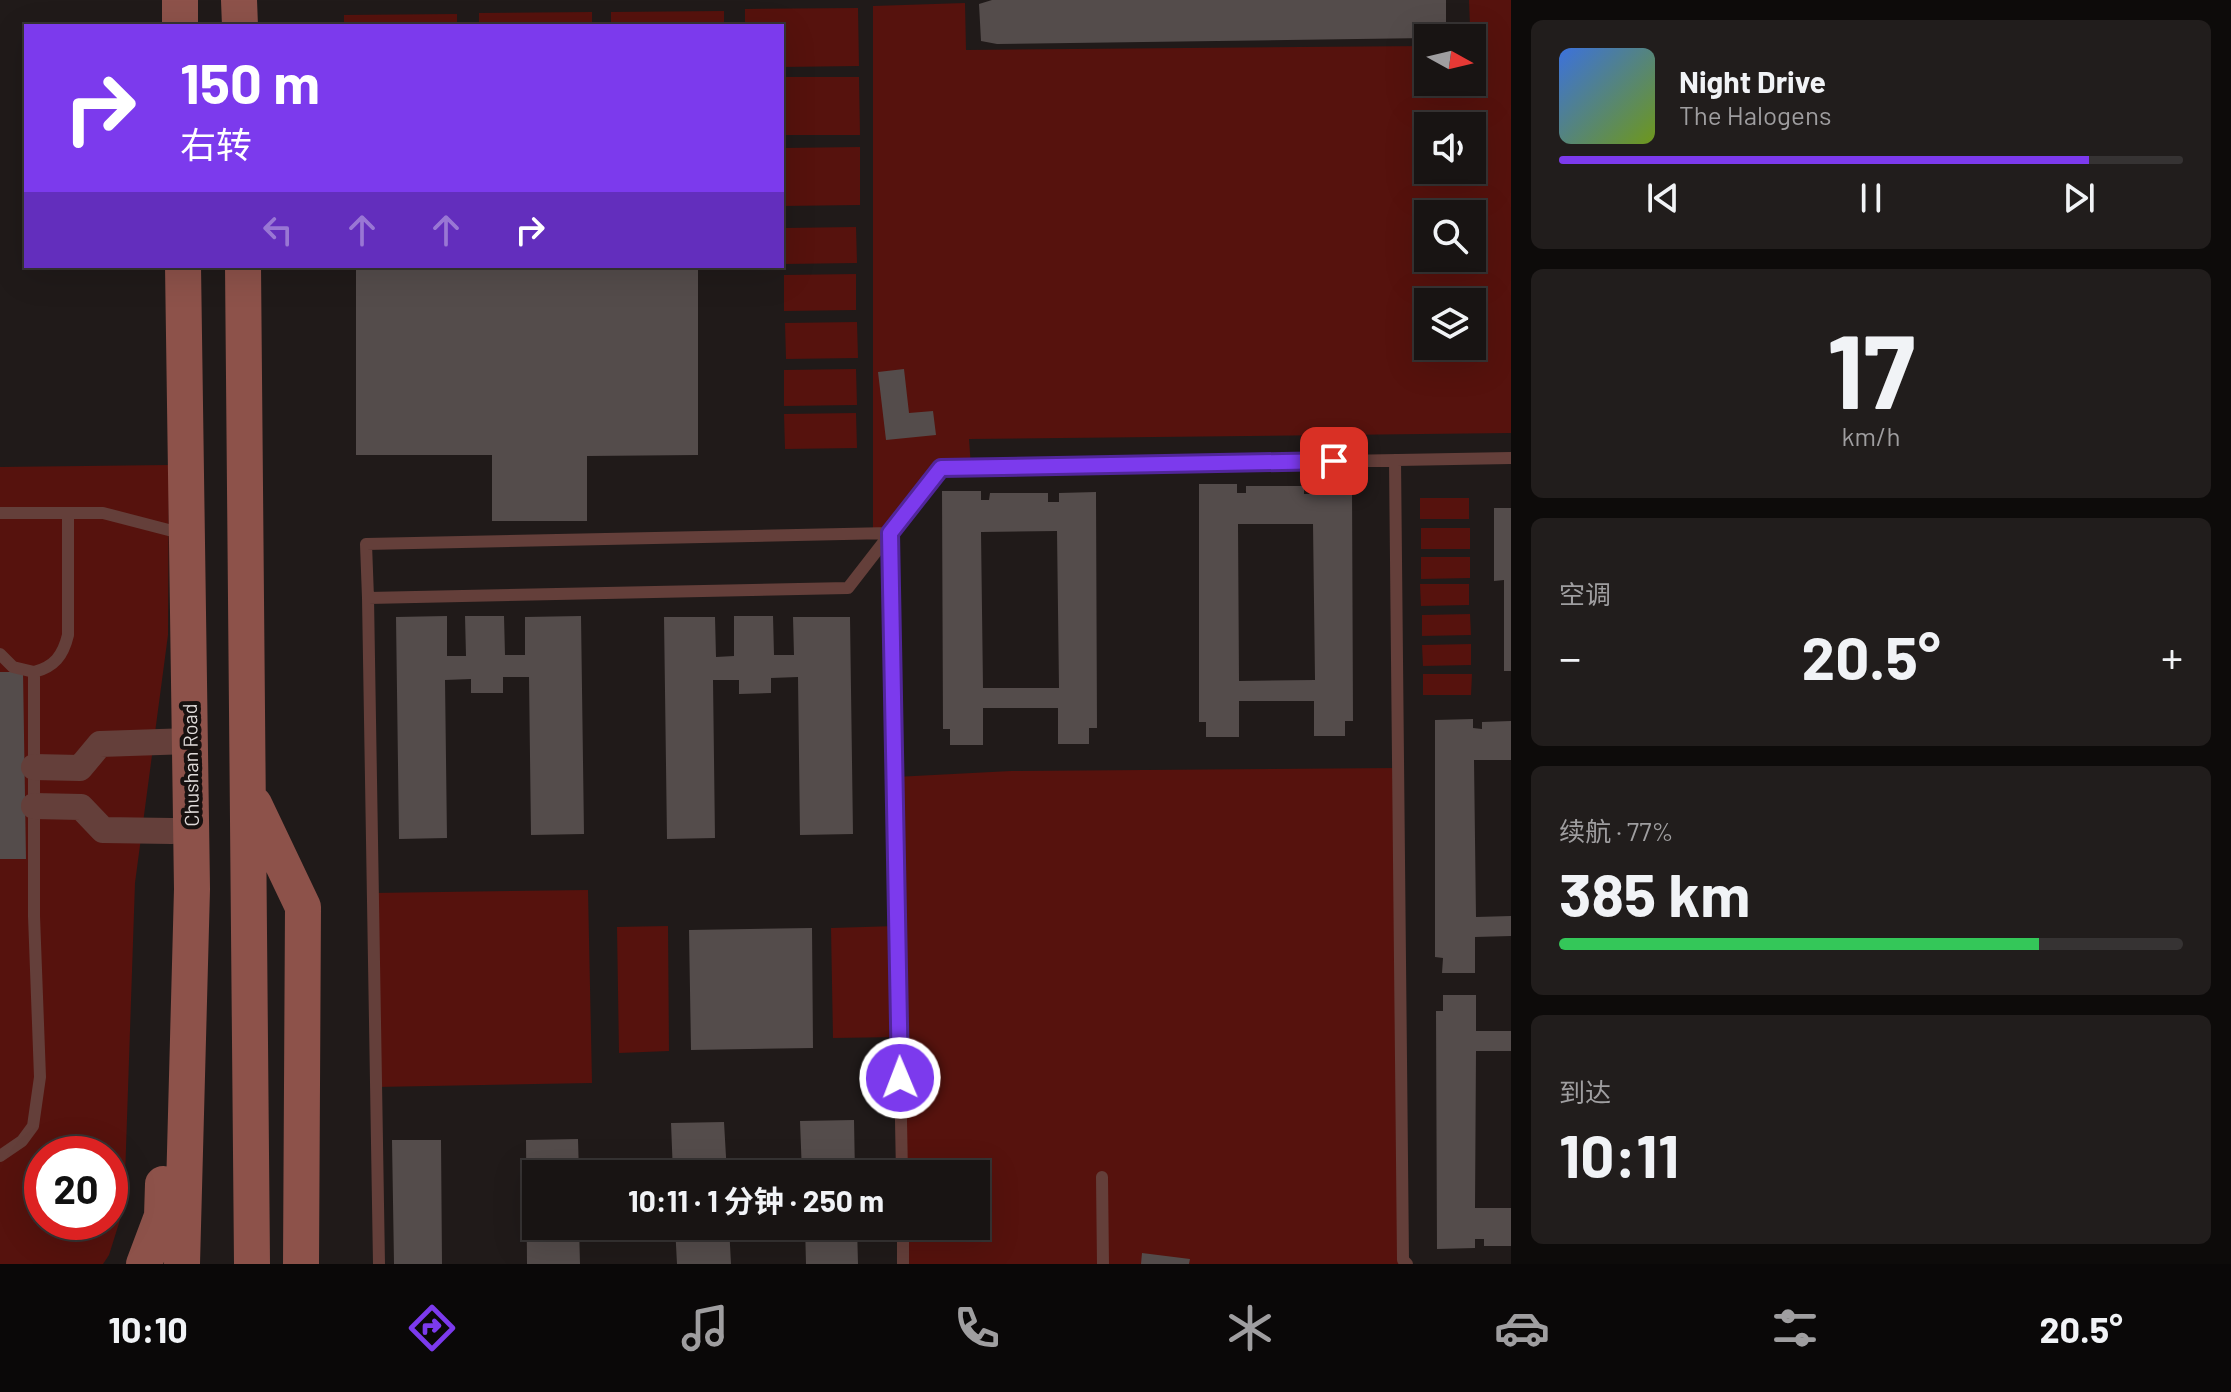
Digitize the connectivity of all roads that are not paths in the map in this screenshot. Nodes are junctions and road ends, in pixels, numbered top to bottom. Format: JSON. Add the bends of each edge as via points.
{"nodes":[{"id":1,"x":180,"y":0,"type":"edge"},
{"id":2,"x":239,"y":0,"type":"edge"},
{"id":3,"x":180,"y":24,"type":"edge"},
{"id":4,"x":240,"y":24,"type":"edge"},
{"id":5,"x":183,"y":268,"type":"edge"},
{"id":6,"x":243,"y":268,"type":"edge"},
{"id":7,"x":1511,"y":458,"type":"edge"},
{"id":8,"x":1395,"y":460,"type":"junction"},
{"id":9,"x":0,"y":513,"type":"edge"},
{"id":10,"x":68,"y":513,"type":"junction"},
{"id":11,"x":890,"y":533,"type":"junction"},
{"id":12,"x":187,"y":535,"type":"junction"},
{"id":13,"x":368,"y":598,"type":"junction"},
{"id":14,"x":0,"y":654,"type":"edge"},
{"id":15,"x":34,"y":672,"type":"junction"},
{"id":16,"x":190,"y":741,"type":"junction"},
{"id":17,"x":34,"y":767,"type":"junction"},
{"id":18,"x":80,"y":768,"type":"junction"},
{"id":19,"x":249,"y":792,"type":"junction"},
{"id":20,"x":34,"y":806,"type":"junction"},
{"id":21,"x":81,"y":807,"type":"junction"},
{"id":22,"x":172,"y":831,"type":"junction"},
{"id":23,"x":0,"y":1156,"type":"edge"},
{"id":24,"x":902,"y":1160,"type":"edge"},
{"id":25,"x":1102,"y":1177,"type":"dead end"},
{"id":26,"x":903,"y":1240,"type":"edge"},
{"id":27,"x":144,"y":1264,"type":"edge"},
{"id":28,"x":182,"y":1264,"type":"edge"},
{"id":29,"x":252,"y":1264,"type":"edge"},
{"id":30,"x":301,"y":1264,"type":"edge"},
{"id":31,"x":379,"y":1264,"type":"edge"},
{"id":32,"x":903,"y":1264,"type":"edge"},
{"id":33,"x":1103,"y":1264,"type":"edge"},
{"id":34,"x":1407,"y":1264,"type":"edge"}],
"edges":[{"from":1,"to":3,"type":"main road"},
{"from":2,"to":4,"type":"main road"},
{"from":5,"to":12,"type":"main road","name":"Chushan Road"},
{"from":6,"to":19,"type":"main road"},
{"from":7,"to":8,"type":"lane"},
{"from":8,"to":11,"type":"lane","via":[[941,468]]},
{"from":8,"to":34,"type":"lane"},
{"from":9,"to":10,"type":"lane"},
{"from":10,"to":12,"type":"lane","via":[[103,513]]},
{"from":10,"to":15,"type":"lane","via":[[68,635],[64,651],[49,668]]},
{"from":11,"to":13,"type":"lane","via":[[848,588]]},
{"from":11,"to":13,"type":"lane","via":[[366,544]]},
{"from":11,"to":24,"type":"lane"},
{"from":12,"to":16,"type":"main road","name":"Chushan Road"},
{"from":13,"to":31,"type":"lane"},
{"from":14,"to":15,"type":"lane","via":[[13,667]]},
{"from":15,"to":17,"type":"lane"},
{"from":16,"to":18,"type":"street","via":[[100,744]]},
{"from":16,"to":22,"type":"main road"},
{"from":16,"to":28,"type":"main road","name":"Chushan Road","via":[[192,889]]},
{"from":17,"to":18,"type":"street"},
{"from":17,"to":20,"type":"lane"},
{"from":18,"to":21,"type":"street"},
{"from":19,"to":29,"type":"main road"},
{"from":19,"to":30,"type":"main road","via":[[303,907]]},
{"from":20,"to":21,"type":"street"},
{"from":20,"to":23,"type":"lane","via":[[40,1077],[33,1126]]},
{"from":21,"to":22,"type":"street","via":[[103,830]]},
{"from":22,"to":27,"type":"main road","via":[[167,853],[162,1216]]},
{"from":25,"to":33,"type":"lane"},
{"from":26,"to":32,"type":"lane"}]}
